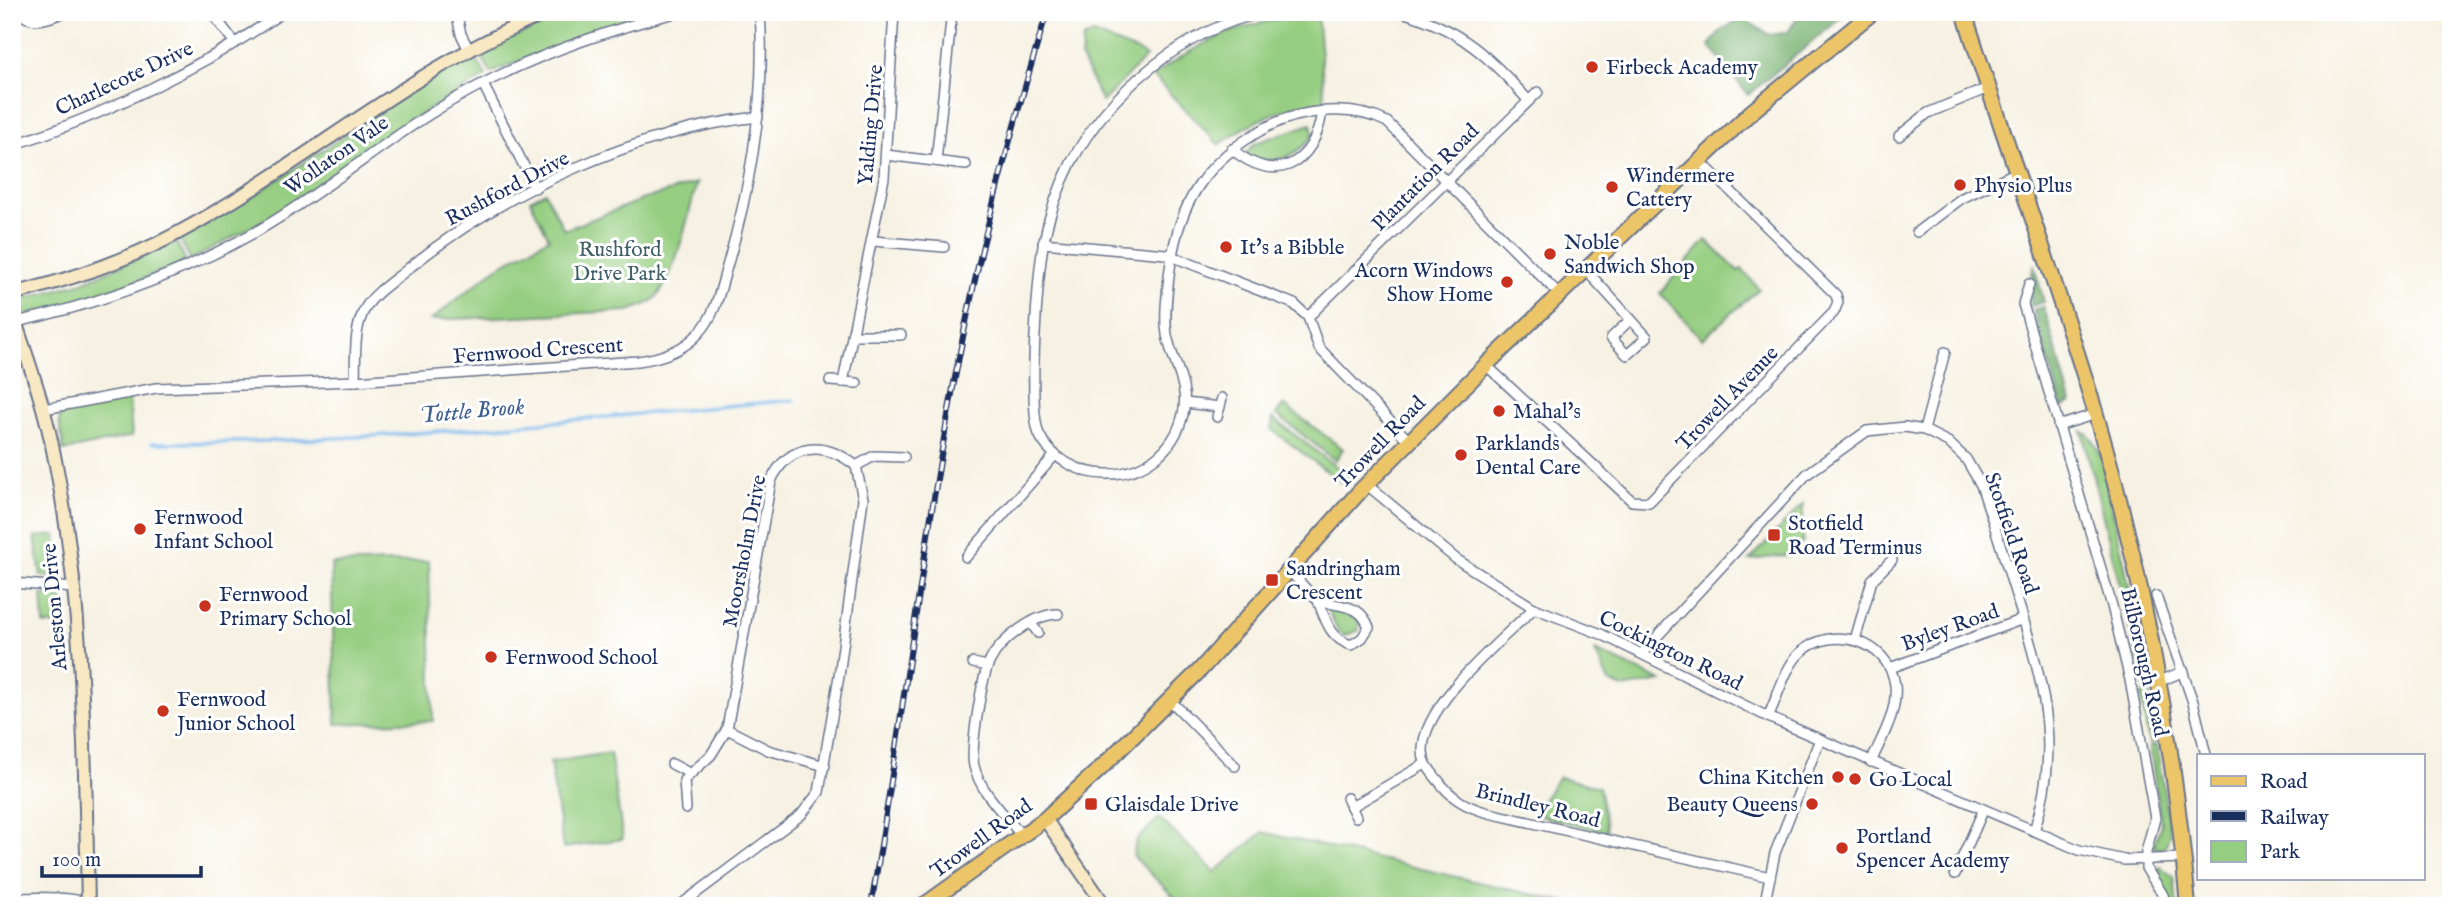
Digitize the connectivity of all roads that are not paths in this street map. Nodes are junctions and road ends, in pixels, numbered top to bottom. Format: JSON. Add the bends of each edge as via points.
{"nodes":[{"id":1,"x":19,"y":12,"type":"edge"},
{"id":2,"x":65,"y":12,"type":"edge"},
{"id":3,"x":211,"y":12,"type":"edge"},
{"id":4,"x":283,"y":12,"type":"edge"},
{"id":5,"x":456,"y":12,"type":"edge"},
{"id":6,"x":549,"y":12,"type":"edge"},
{"id":7,"x":679,"y":12,"type":"edge"},
{"id":8,"x":760,"y":12,"type":"edge"},
{"id":9,"x":894,"y":12,"type":"edge"},
{"id":10,"x":952,"y":12,"type":"edge"},
{"id":11,"x":1265,"y":12,"type":"edge"},
{"id":12,"x":1401,"y":12,"type":"edge"},
{"id":13,"x":1873,"y":12,"type":"edge"},
{"id":14,"x":1964,"y":12,"type":"edge"},
{"id":15,"x":1228,"y":17,"type":"edge"},
{"id":16,"x":235,"y":43,"type":"junction"},
{"id":17,"x":468,"y":48,"type":"junction"},
{"id":18,"x":483,"y":84,"type":"junction"},
{"id":19,"x":1988,"y":88,"type":"junction"},
{"id":20,"x":1538,"y":92,"type":"dead end"},
{"id":21,"x":1528,"y":100,"type":"junction"},
{"id":22,"x":1322,"y":111,"type":"junction"},
{"id":23,"x":758,"y":117,"type":"junction"},
{"id":24,"x":1899,"y":136,"type":"dead end"},
{"id":25,"x":12,"y":145,"type":"edge"},
{"id":26,"x":1232,"y":149,"type":"junction"},
{"id":27,"x":886,"y":155,"type":"junction"},
{"id":28,"x":1699,"y":160,"type":"junction"},
{"id":29,"x":936,"y":161,"type":"junction"},
{"id":30,"x":966,"y":165,"type":"dead end"},
{"id":31,"x":2017,"y":172,"type":"junction"},
{"id":32,"x":1446,"y":181,"type":"junction"},
{"id":33,"x":535,"y":188,"type":"junction"},
{"id":34,"x":1917,"y":232,"type":"dead end"},
{"id":35,"x":873,"y":241,"type":"junction"},
{"id":36,"x":1043,"y":243,"type":"junction"},
{"id":37,"x":944,"y":247,"type":"dead end"},
{"id":38,"x":1171,"y":256,"type":"junction"},
{"id":39,"x":1586,"y":269,"type":"junction"},
{"id":40,"x":2029,"y":284,"type":"dead end"},
{"id":41,"x":12,"y":294,"type":"edge"},
{"id":42,"x":1559,"y":294,"type":"junction"},
{"id":43,"x":1308,"y":317,"type":"junction"},
{"id":44,"x":13,"y":319,"type":"edge"},
{"id":45,"x":1631,"y":319,"type":"dead end"},
{"id":46,"x":852,"y":335,"type":"junction"},
{"id":47,"x":901,"y":335,"type":"dead end"},
{"id":48,"x":1945,"y":352,"type":"dead end"},
{"id":49,"x":1486,"y":365,"type":"junction"},
{"id":50,"x":355,"y":380,"type":"junction"},
{"id":51,"x":830,"y":381,"type":"dead end"},
{"id":52,"x":843,"y":382,"type":"junction"},
{"id":53,"x":857,"y":383,"type":"dead end"},
{"id":54,"x":1185,"y":404,"type":"junction"},
{"id":55,"x":1220,"y":408,"type":"dead end"},
{"id":56,"x":44,"y":409,"type":"junction"},
{"id":57,"x":2096,"y":414,"type":"junction"},
{"id":58,"x":2058,"y":426,"type":"junction"},
{"id":59,"x":1924,"y":430,"type":"junction"},
{"id":60,"x":1409,"y":441,"type":"junction"},
{"id":61,"x":1055,"y":455,"type":"junction"},
{"id":62,"x":904,"y":457,"type":"dead end"},
{"id":63,"x":856,"y":466,"type":"junction"},
{"id":64,"x":1366,"y":484,"type":"junction"},
{"id":65,"x":966,"y":557,"type":"dead end"},
{"id":66,"x":1892,"y":561,"type":"dead end"},
{"id":67,"x":1290,"y":570,"type":"junction"},
{"id":68,"x":12,"y":583,"type":"edge"},
{"id":69,"x":74,"y":588,"type":"junction"},
{"id":70,"x":2156,"y":596,"type":"dead end"},
{"id":71,"x":1317,"y":598,"type":"junction"},
{"id":72,"x":1534,"y":608,"type":"junction"},
{"id":73,"x":1058,"y":614,"type":"dead end"},
{"id":74,"x":2023,"y":619,"type":"junction"},
{"id":75,"x":1031,"y":623,"type":"junction"},
{"id":76,"x":1038,"y":633,"type":"dead end"},
{"id":77,"x":1855,"y":640,"type":"junction"},
{"id":78,"x":1642,"y":653,"type":"junction"},
{"id":79,"x":973,"y":663,"type":"dead end"},
{"id":80,"x":987,"y":666,"type":"junction"},
{"id":81,"x":1890,"y":668,"type":"junction"},
{"id":82,"x":2183,"y":671,"type":"junction"},
{"id":83,"x":2158,"y":682,"type":"junction"},
{"id":84,"x":1170,"y":701,"type":"junction"},
{"id":85,"x":1768,"y":717,"type":"junction"},
{"id":86,"x":727,"y":729,"type":"junction"},
{"id":87,"x":1820,"y":739,"type":"junction"},
{"id":88,"x":2206,"y":754,"type":"edge"},
{"id":89,"x":1871,"y":762,"type":"junction"},
{"id":90,"x":672,"y":764,"type":"dead end"},
{"id":91,"x":1425,"y":764,"type":"junction"},
{"id":92,"x":825,"y":766,"type":"junction"},
{"id":93,"x":1235,"y":766,"type":"dead end"},
{"id":94,"x":689,"y":773,"type":"junction"},
{"id":95,"x":686,"y":809,"type":"dead end"},
{"id":96,"x":1983,"y":811,"type":"junction"},
{"id":97,"x":1356,"y":817,"type":"dead end"},
{"id":98,"x":1045,"y":819,"type":"junction"},
{"id":99,"x":2034,"y":831,"type":"junction"},
{"id":100,"x":1021,"y":836,"type":"junction"},
{"id":101,"x":2184,"y":858,"type":"junction"},
{"id":102,"x":2145,"y":860,"type":"junction"},
{"id":103,"x":1955,"y":874,"type":"dead end"},
{"id":104,"x":1770,"y":877,"type":"junction"},
{"id":105,"x":12,"y":898,"type":"edge"},
{"id":106,"x":88,"y":903,"type":"edge"},
{"id":107,"x":932,"y":903,"type":"edge"},
{"id":108,"x":101,"y":906,"type":"edge"},
{"id":109,"x":679,"y":906,"type":"edge"},
{"id":110,"x":1105,"y":906,"type":"edge"},
{"id":111,"x":1764,"y":906,"type":"edge"},
{"id":112,"x":2166,"y":906,"type":"edge"},
{"id":113,"x":2188,"y":906,"type":"edge"}],
"edges":[{"from":1,"to":2,"type":"street","via":[[37,20]]},
{"from":3,"to":16,"type":"street"},
{"from":4,"to":16,"type":"street","name":"Charlecote Drive"},
{"from":5,"to":17,"type":"street"},
{"from":6,"to":17,"type":"street","name":"Wollaton Vale"},
{"from":7,"to":18,"type":"street","name":"Wollaton Vale","via":[[598,35]]},
{"from":8,"to":23,"type":"street","name":"Fernwood Crescent"},
{"from":9,"to":27,"type":"street","name":"Yalding Drive"},
{"from":10,"to":29,"type":"street"},
{"from":11,"to":15,"type":"street"},
{"from":12,"to":21,"type":"street","via":[[1471,43]]},
{"from":13,"to":28,"type":"main road","name":"Trowell Road"},
{"from":14,"to":19,"type":"main road","name":"Bilborough Road"},
{"from":15,"to":36,"type":"street","via":[[1157,64],[1107,112],[1072,163]]},
{"from":16,"to":25,"type":"street","name":"Charlecote Drive","via":[[65,126]]},
{"from":17,"to":41,"type":"street","name":"Wollaton Vale","via":[[175,235],[90,272]]},
{"from":18,"to":33,"type":"street"},
{"from":18,"to":44,"type":"street","name":"Wollaton Vale","via":[[432,112],[238,241],[126,292]]},
{"from":19,"to":24,"type":"street","via":[[1928,113]]},
{"from":19,"to":31,"type":"main road","name":"Bilborough Road"},
{"from":20,"to":21,"type":"street","name":"Plantation Road"},
{"from":21,"to":32,"type":"street","name":"Plantation Road"},
{"from":22,"to":26,"type":"street","via":[[1278,121]]},
{"from":22,"to":26,"type":"street","via":[[1315,142],[1296,160],[1262,167]]},
{"from":22,"to":32,"type":"street","via":[[1364,114],[1387,122]]},
{"from":23,"to":33,"type":"street","name":"Rushford Drive","via":[[644,143]]},
{"from":23,"to":50,"type":"street","name":"Fernwood Crescent","via":[[747,190],[714,310],[699,334],[684,346],[638,361]]},
{"from":26,"to":38,"type":"street","via":[[1192,195]]},
{"from":27,"to":29,"type":"street"},
{"from":27,"to":35,"type":"street","name":"Yalding Drive"},
{"from":28,"to":39,"type":"main road","name":"Trowell Road"},
{"from":28,"to":49,"type":"street","name":"Trowell Avenue","via":[[1838,302],[1834,312],[1650,502],[1632,501]]},
{"from":29,"to":30,"type":"street"},
{"from":31,"to":34,"type":"street","via":[[1962,198]]},
{"from":31,"to":57,"type":"main road","name":"Bilborough Road"},
{"from":32,"to":42,"type":"street"},
{"from":32,"to":43,"type":"street","name":"Plantation Road"},
{"from":33,"to":50,"type":"street","name":"Rushford Drive","via":[[432,250],[370,302],[358,328]]},
{"from":35,"to":37,"type":"street"},
{"from":35,"to":46,"type":"street","name":"Yalding Drive"},
{"from":36,"to":38,"type":"street"},
{"from":36,"to":61,"type":"street","via":[[1033,409],[1042,439]]},
{"from":38,"to":43,"type":"street","via":[[1294,304]]},
{"from":38,"to":54,"type":"street","via":[[1166,330]]},
{"from":39,"to":42,"type":"main road","name":"Trowell Road"},
{"from":39,"to":45,"type":"street"},
{"from":40,"to":58,"type":"street","name":"Bilborough Road","via":[[2023,304]]},
{"from":42,"to":49,"type":"main road","name":"Trowell Road"},
{"from":43,"to":60,"type":"street","via":[[1319,348]]},
{"from":44,"to":56,"type":"street","name":"Arleston Drive"},
{"from":46,"to":47,"type":"street"},
{"from":46,"to":52,"type":"street","name":"Yalding Drive"},
{"from":48,"to":59,"type":"street"},
{"from":49,"to":60,"type":"main road","name":"Trowell Road"},
{"from":50,"to":56,"type":"street","name":"Fernwood Crescent","via":[[156,388]]},
{"from":51,"to":52,"type":"street"},
{"from":52,"to":53,"type":"street"},
{"from":54,"to":55,"type":"street"},
{"from":54,"to":61,"type":"street","via":[[1177,434],[1162,453],[1143,466],[1102,474],[1082,470]]},
{"from":56,"to":69,"type":"street","name":"Arleston Drive"},
{"from":57,"to":58,"type":"street"},
{"from":57,"to":83,"type":"main road","name":"Bilborough Road"},
{"from":58,"to":102,"type":"street","name":"Bilborough Road","via":[[2130,680],[2155,818]]},
{"from":59,"to":74,"type":"street","name":"Stotfield Road","via":[[1948,442],[1966,459],[1981,485]]},
{"from":59,"to":78,"type":"street","name":"Stotfield Road","via":[[1867,431],[1807,474]]},
{"from":60,"to":64,"type":"main road","name":"Trowell Road"},
{"from":61,"to":65,"type":"street","via":[[972,543]]},
{"from":62,"to":63,"type":"street","via":[[874,456]]},
{"from":63,"to":86,"type":"street","name":"Moorsholm Drive","via":[[829,449],[809,447],[789,456],[774,474]]},
{"from":63,"to":92,"type":"street","via":[[863,499]]},
{"from":64,"to":67,"type":"main road","name":"Trowell Road"},
{"from":64,"to":72,"type":"street","name":"Cockington Road","via":[[1456,559]]},
{"from":66,"to":77,"type":"street","via":[[1872,580]]},
{"from":67,"to":71,"type":"street"},
{"from":67,"to":84,"type":"main road","name":"Trowell Road"},
{"from":68,"to":69,"type":"street"},
{"from":69,"to":106,"type":"street","name":"Arleston Drive"},
{"from":70,"to":82,"type":"street","name":"Bilborough Road"},
{"from":71,"to":71,"type":"street","via":[[1348,605],[1364,615],[1368,627],[1362,638],[1351,645],[1339,641]]},
{"from":72,"to":78,"type":"street","name":"Cockington Road"},
{"from":72,"to":91,"type":"street","via":[[1435,712],[1423,750]]},
{"from":73,"to":75,"type":"street"},
{"from":74,"to":81,"type":"street","name":"Byley Road"},
{"from":74,"to":99,"type":"street","name":"Stotfield Road","via":[[2040,672],[2050,744],[2047,786]]},
{"from":75,"to":76,"type":"street"},
{"from":75,"to":80,"type":"street","via":[[1001,646]]},
{"from":77,"to":81,"type":"street","via":[[1869,646]]},
{"from":77,"to":85,"type":"street","via":[[1843,636],[1827,639],[1798,655]]},
{"from":78,"to":85,"type":"street","name":"Cockington Road"},
{"from":79,"to":80,"type":"street"},
{"from":80,"to":100,"type":"street","via":[[973,747],[974,768]]},
{"from":81,"to":89,"type":"street","via":[[1895,686],[1891,716]]},
{"from":82,"to":83,"type":"street","name":"Bilborough Road"},
{"from":82,"to":88,"type":"street","name":"Bilborough Road"},
{"from":83,"to":101,"type":"main road","name":"Bilborough Road"},
{"from":84,"to":93,"type":"street"},
{"from":84,"to":98,"type":"main road","name":"Trowell Road"},
{"from":85,"to":87,"type":"street","name":"Cockington Road"},
{"from":86,"to":92,"type":"street","via":[[779,754]]},
{"from":86,"to":94,"type":"street","name":"Moorsholm Drive","via":[[711,755]]},
{"from":87,"to":89,"type":"street","name":"Cockington Road"},
{"from":87,"to":104,"type":"street","via":[[1774,853]]},
{"from":89,"to":96,"type":"street","name":"Cockington Road"},
{"from":90,"to":94,"type":"street"},
{"from":91,"to":97,"type":"street","via":[[1349,803]]},
{"from":91,"to":104,"type":"street","name":"Brindley Road","via":[[1463,806]]},
{"from":92,"to":109,"type":"street","via":[[819,792],[806,811]]},
{"from":94,"to":95,"type":"street","via":[[683,786]]},
{"from":96,"to":99,"type":"street","name":"Cockington Road"},
{"from":96,"to":103,"type":"street"},
{"from":98,"to":100,"type":"main road","name":"Trowell Road"},
{"from":98,"to":110,"type":"street"},
{"from":99,"to":102,"type":"street","name":"Cockington Road","via":[[2100,856]]},
{"from":100,"to":107,"type":"main road","name":"Trowell Road"},
{"from":101,"to":102,"type":"street","name":"Cockington Road"},
{"from":101,"to":113,"type":"main road","name":"Bilborough Road"},
{"from":102,"to":112,"type":"street"},
{"from":104,"to":111,"type":"street"},
{"from":105,"to":106,"type":"street"},
{"from":106,"to":108,"type":"street"}]}
